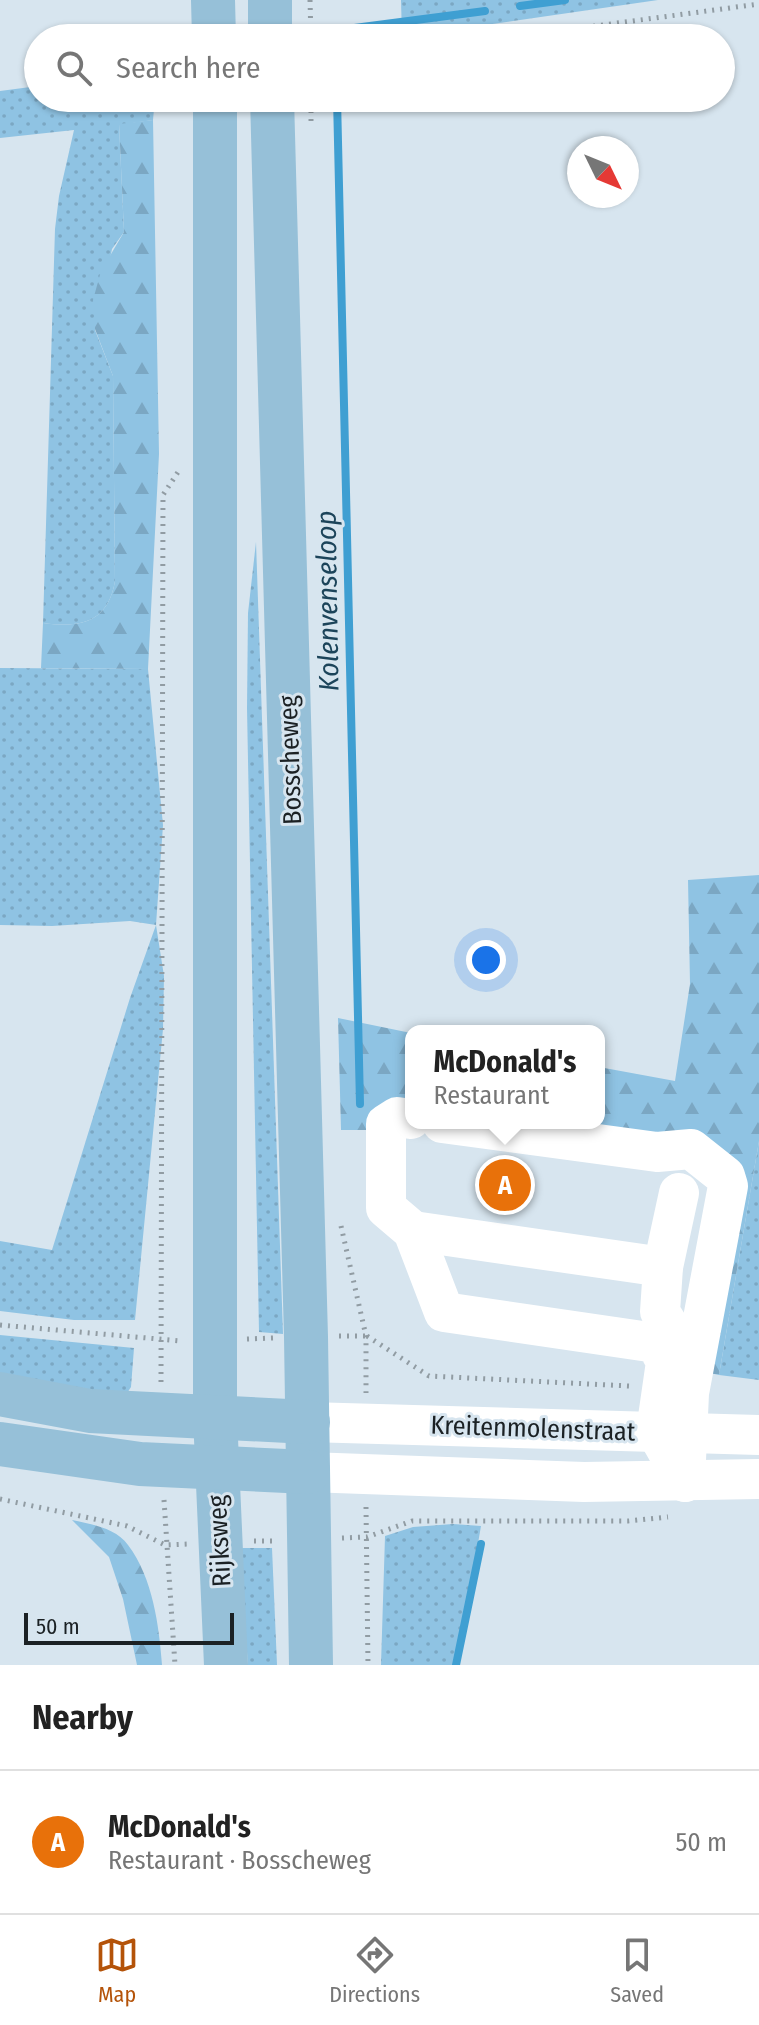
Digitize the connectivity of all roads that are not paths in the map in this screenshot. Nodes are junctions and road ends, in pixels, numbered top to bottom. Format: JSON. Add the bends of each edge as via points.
{"nodes":[{"id":1,"x":213,"y":0,"type":"edge"},
{"id":2,"x":270,"y":0,"type":"edge"},
{"id":3,"x":214,"y":24,"type":"edge"},
{"id":4,"x":270,"y":24,"type":"edge"},
{"id":5,"x":215,"y":112,"type":"edge"},
{"id":6,"x":272,"y":112,"type":"edge"},
{"id":7,"x":405,"y":1118,"type":"edge"},
{"id":8,"x":486,"y":1129,"type":"edge"},
{"id":9,"x":679,"y":1193,"type":"dead end"},
{"id":10,"x":413,"y":1231,"type":"junction"},
{"id":11,"x":663,"y":1267,"type":"junction"},
{"id":12,"x":675,"y":1391,"type":"junction"},
{"id":13,"x":0,"y":1394,"type":"edge"},
{"id":14,"x":215,"y":1416,"type":"junction"},
{"id":15,"x":308,"y":1422,"type":"junction"},
{"id":16,"x":672,"y":1432,"type":"junction"},
{"id":17,"x":759,"y":1435,"type":"edge"},
{"id":18,"x":0,"y":1444,"type":"edge"},
{"id":19,"x":216,"y":1469,"type":"junction"},
{"id":20,"x":308,"y":1472,"type":"junction"},
{"id":21,"x":759,"y":1479,"type":"edge"},
{"id":22,"x":684,"y":1499,"type":"junction"},
{"id":23,"x":226,"y":1665,"type":"edge"},
{"id":24,"x":311,"y":1665,"type":"edge"}],
"edges":[{"from":1,"to":3,"type":"main road"},
{"from":2,"to":4,"type":"main road"},
{"from":5,"to":14,"type":"main road"},
{"from":6,"to":15,"type":"main road","name":"Bosscheweg"},
{"from":7,"to":10,"type":"street","via":[[386,1124],[386,1208]]},
{"from":8,"to":12,"type":"street","via":[[657,1152],[685,1148],[699,1152],[727,1179]]},
{"from":9,"to":11,"type":"street"},
{"from":10,"to":11,"type":"street"},
{"from":10,"to":12,"type":"street","via":[[444,1312],[656,1343]]},
{"from":11,"to":12,"type":"street","via":[[660,1312],[680,1344]]},
{"from":12,"to":16,"type":"street"},
{"from":13,"to":14,"type":"main road","via":[[90,1411]]},
{"from":14,"to":15,"type":"main road"},
{"from":14,"to":19,"type":"main road","name":"Rijksweg"},
{"from":15,"to":16,"type":"street","name":"Kreitenmolenstraat"},
{"from":15,"to":20,"type":"main road"},
{"from":16,"to":17,"type":"street","name":"Kreitenmolenstraat"},
{"from":16,"to":22,"type":"street"},
{"from":18,"to":19,"type":"main road"},
{"from":19,"to":20,"type":"main road"},
{"from":19,"to":23,"type":"main road","name":"Rijksweg"},
{"from":20,"to":22,"type":"street","name":"Kreitenmolenstraat"},
{"from":20,"to":24,"type":"main road"},
{"from":21,"to":22,"type":"street","name":"Kreitenmolenstraat"}]}
